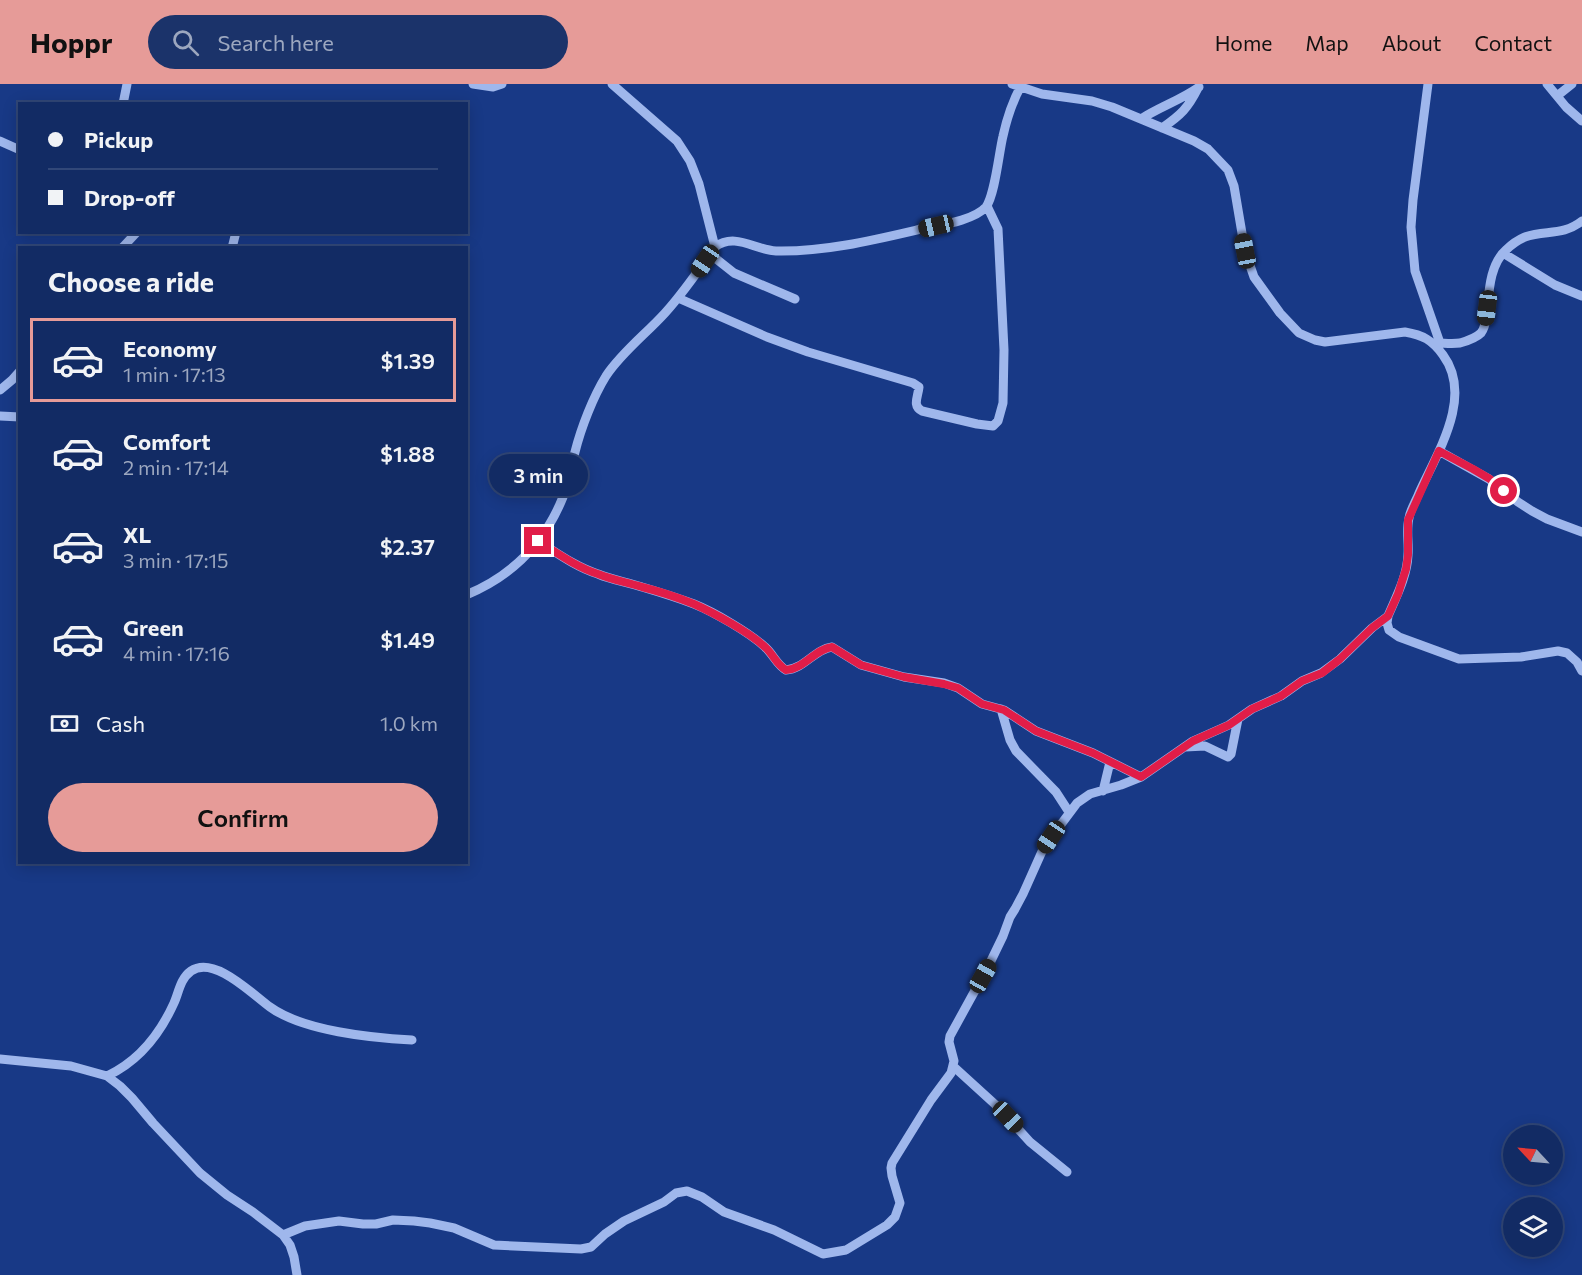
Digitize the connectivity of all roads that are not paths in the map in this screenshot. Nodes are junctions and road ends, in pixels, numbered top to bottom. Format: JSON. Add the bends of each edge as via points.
{"nodes":[{"id":1,"x":127,"y":84,"type":"edge"},
{"id":2,"x":473,"y":84,"type":"edge"},
{"id":3,"x":502,"y":84,"type":"edge"},
{"id":4,"x":612,"y":84,"type":"edge"},
{"id":5,"x":1428,"y":84,"type":"edge"},
{"id":6,"x":1547,"y":84,"type":"edge"},
{"id":7,"x":1572,"y":84,"type":"edge"},
{"id":8,"x":1018,"y":85,"type":"edge"},
{"id":9,"x":1200,"y":86,"type":"edge"},
{"id":10,"x":1557,"y":96,"type":"junction"},
{"id":11,"x":123,"y":102,"type":"edge"},
{"id":12,"x":1141,"y":119,"type":"junction"},
{"id":13,"x":1582,"y":122,"type":"edge"},
{"id":14,"x":1162,"y":128,"type":"junction"},
{"id":15,"x":0,"y":141,"type":"edge"},
{"id":16,"x":18,"y":149,"type":"edge"},
{"id":17,"x":987,"y":206,"type":"junction"},
{"id":18,"x":1582,"y":221,"type":"edge"},
{"id":19,"x":135,"y":234,"type":"edge"},
{"id":20,"x":124,"y":246,"type":"edge"},
{"id":21,"x":712,"y":251,"type":"junction"},
{"id":22,"x":1503,"y":253,"type":"junction"},
{"id":23,"x":1582,"y":296,"type":"edge"},
{"id":24,"x":678,"y":298,"type":"junction"},
{"id":25,"x":795,"y":299,"type":"dead end"},
{"id":26,"x":1437,"y":343,"type":"junction"},
{"id":27,"x":18,"y":373,"type":"edge"},
{"id":28,"x":0,"y":390,"type":"edge"},
{"id":29,"x":0,"y":416,"type":"edge"},
{"id":30,"x":18,"y":417,"type":"edge"},
{"id":31,"x":1439,"y":451,"type":"junction"},
{"id":32,"x":1582,"y":532,"type":"edge"},
{"id":33,"x":538,"y":541,"type":"junction"},
{"id":34,"x":468,"y":594,"type":"edge"},
{"id":35,"x":1388,"y":616,"type":"junction"},
{"id":36,"x":1374,"y":627,"type":"junction"},
{"id":37,"x":1391,"y":631,"type":"junction"},
{"id":38,"x":1582,"y":670,"type":"edge"},
{"id":39,"x":1001,"y":709,"type":"junction"},
{"id":40,"x":1238,"y":719,"type":"junction"},
{"id":41,"x":1185,"y":747,"type":"junction"},
{"id":42,"x":1110,"y":762,"type":"junction"},
{"id":43,"x":1141,"y":777,"type":"junction"},
{"id":44,"x":1103,"y":790,"type":"junction"},
{"id":45,"x":1069,"y":812,"type":"junction"},
{"id":46,"x":412,"y":1040,"type":"dead end"},
{"id":47,"x":0,"y":1059,"type":"edge"},
{"id":48,"x":953,"y":1066,"type":"junction"},
{"id":49,"x":107,"y":1076,"type":"junction"},
{"id":50,"x":1067,"y":1172,"type":"dead end"},
{"id":51,"x":283,"y":1235,"type":"junction"},
{"id":52,"x":297,"y":1275,"type":"edge"}],
"edges":[{"from":1,"to":11,"type":"street"},
{"from":2,"to":3,"type":"street"},
{"from":4,"to":21,"type":"street","via":[[677,141],[690,161],[699,184]]},
{"from":5,"to":26,"type":"street","via":[[1412,227],[1415,271]]},
{"from":6,"to":10,"type":"street"},
{"from":7,"to":10,"type":"street"},
{"from":8,"to":12,"type":"street","via":[[1042,94],[1112,106]]},
{"from":8,"to":17,"type":"street"},
{"from":9,"to":12,"type":"street"},
{"from":9,"to":14,"type":"street","via":[[1189,106]]},
{"from":10,"to":13,"type":"street"},
{"from":12,"to":14,"type":"street"},
{"from":14,"to":26,"type":"street","via":[[1208,149],[1228,170],[1254,277],[1299,333],[1324,342],[1405,332]]},
{"from":15,"to":16,"type":"street"},
{"from":17,"to":21,"type":"street","via":[[975,215],[952,222],[843,246],[777,251],[738,241],[719,244]]},
{"from":17,"to":24,"type":"street","via":[[998,230],[1004,350],[1003,403],[993,426],[922,411],[916,405],[919,387],[914,383],[808,352]]},
{"from":18,"to":22,"type":"street","via":[[1562,232],[1525,237]]},
{"from":19,"to":20,"type":"street"},
{"from":21,"to":24,"type":"street"},
{"from":21,"to":25,"type":"street","via":[[734,273]]},
{"from":22,"to":23,"type":"street","via":[[1555,285]]},
{"from":22,"to":26,"type":"street","via":[[1494,269],[1481,333],[1461,342]]},
{"from":24,"to":33,"type":"street","via":[[604,379],[581,434],[563,497]]},
{"from":26,"to":31,"type":"street","via":[[1456,390],[1455,406]]},
{"from":27,"to":28,"type":"street"},
{"from":29,"to":30,"type":"street"},
{"from":31,"to":32,"type":"street","via":[[1490,479],[1532,511]]},
{"from":31,"to":35,"type":"street","via":[[1408,520],[1406,569]]},
{"from":33,"to":34,"type":"street","via":[[513,568]]},
{"from":33,"to":39,"type":"street","via":[[596,574],[642,586],[718,616],[766,647],[786,670],[832,647],[861,665],[951,686],[982,704]]},
{"from":35,"to":36,"type":"street"},
{"from":35,"to":37,"type":"street"},
{"from":36,"to":37,"type":"street"},
{"from":36,"to":40,"type":"street","via":[[1322,673]]},
{"from":37,"to":38,"type":"street","via":[[1408,641],[1459,658],[1567,653]]},
{"from":39,"to":42,"type":"street","via":[[1036,731]]},
{"from":39,"to":45,"type":"street","via":[[1016,751],[1056,792]]},
{"from":40,"to":41,"type":"street"},
{"from":40,"to":41,"type":"street","via":[[1232,754],[1228,757],[1205,746]]},
{"from":41,"to":43,"type":"street"},
{"from":42,"to":43,"type":"street"},
{"from":42,"to":44,"type":"street"},
{"from":43,"to":44,"type":"street"},
{"from":44,"to":45,"type":"street","via":[[1083,798]]},
{"from":45,"to":48,"type":"street","via":[[1044,847],[989,965],[950,1036]]},
{"from":46,"to":49,"type":"street","via":[[331,1030],[285,1016],[229,976],[200,967],[181,983],[174,1003],[145,1049]]},
{"from":47,"to":49,"type":"street","via":[[71,1066]]},
{"from":48,"to":50,"type":"street","via":[[1030,1142]]},
{"from":48,"to":51,"type":"street","via":[[892,1163],[891,1176],[900,1203],[895,1216],[846,1250],[822,1254],[774,1230],[724,1212],[687,1191],[624,1221],[591,1247],[581,1249],[494,1245],[454,1228],[393,1220],[376,1224],[339,1221],[305,1226]]},
{"from":49,"to":51,"type":"street","via":[[200,1173]]},
{"from":51,"to":52,"type":"street","via":[[290,1245]]}]}
